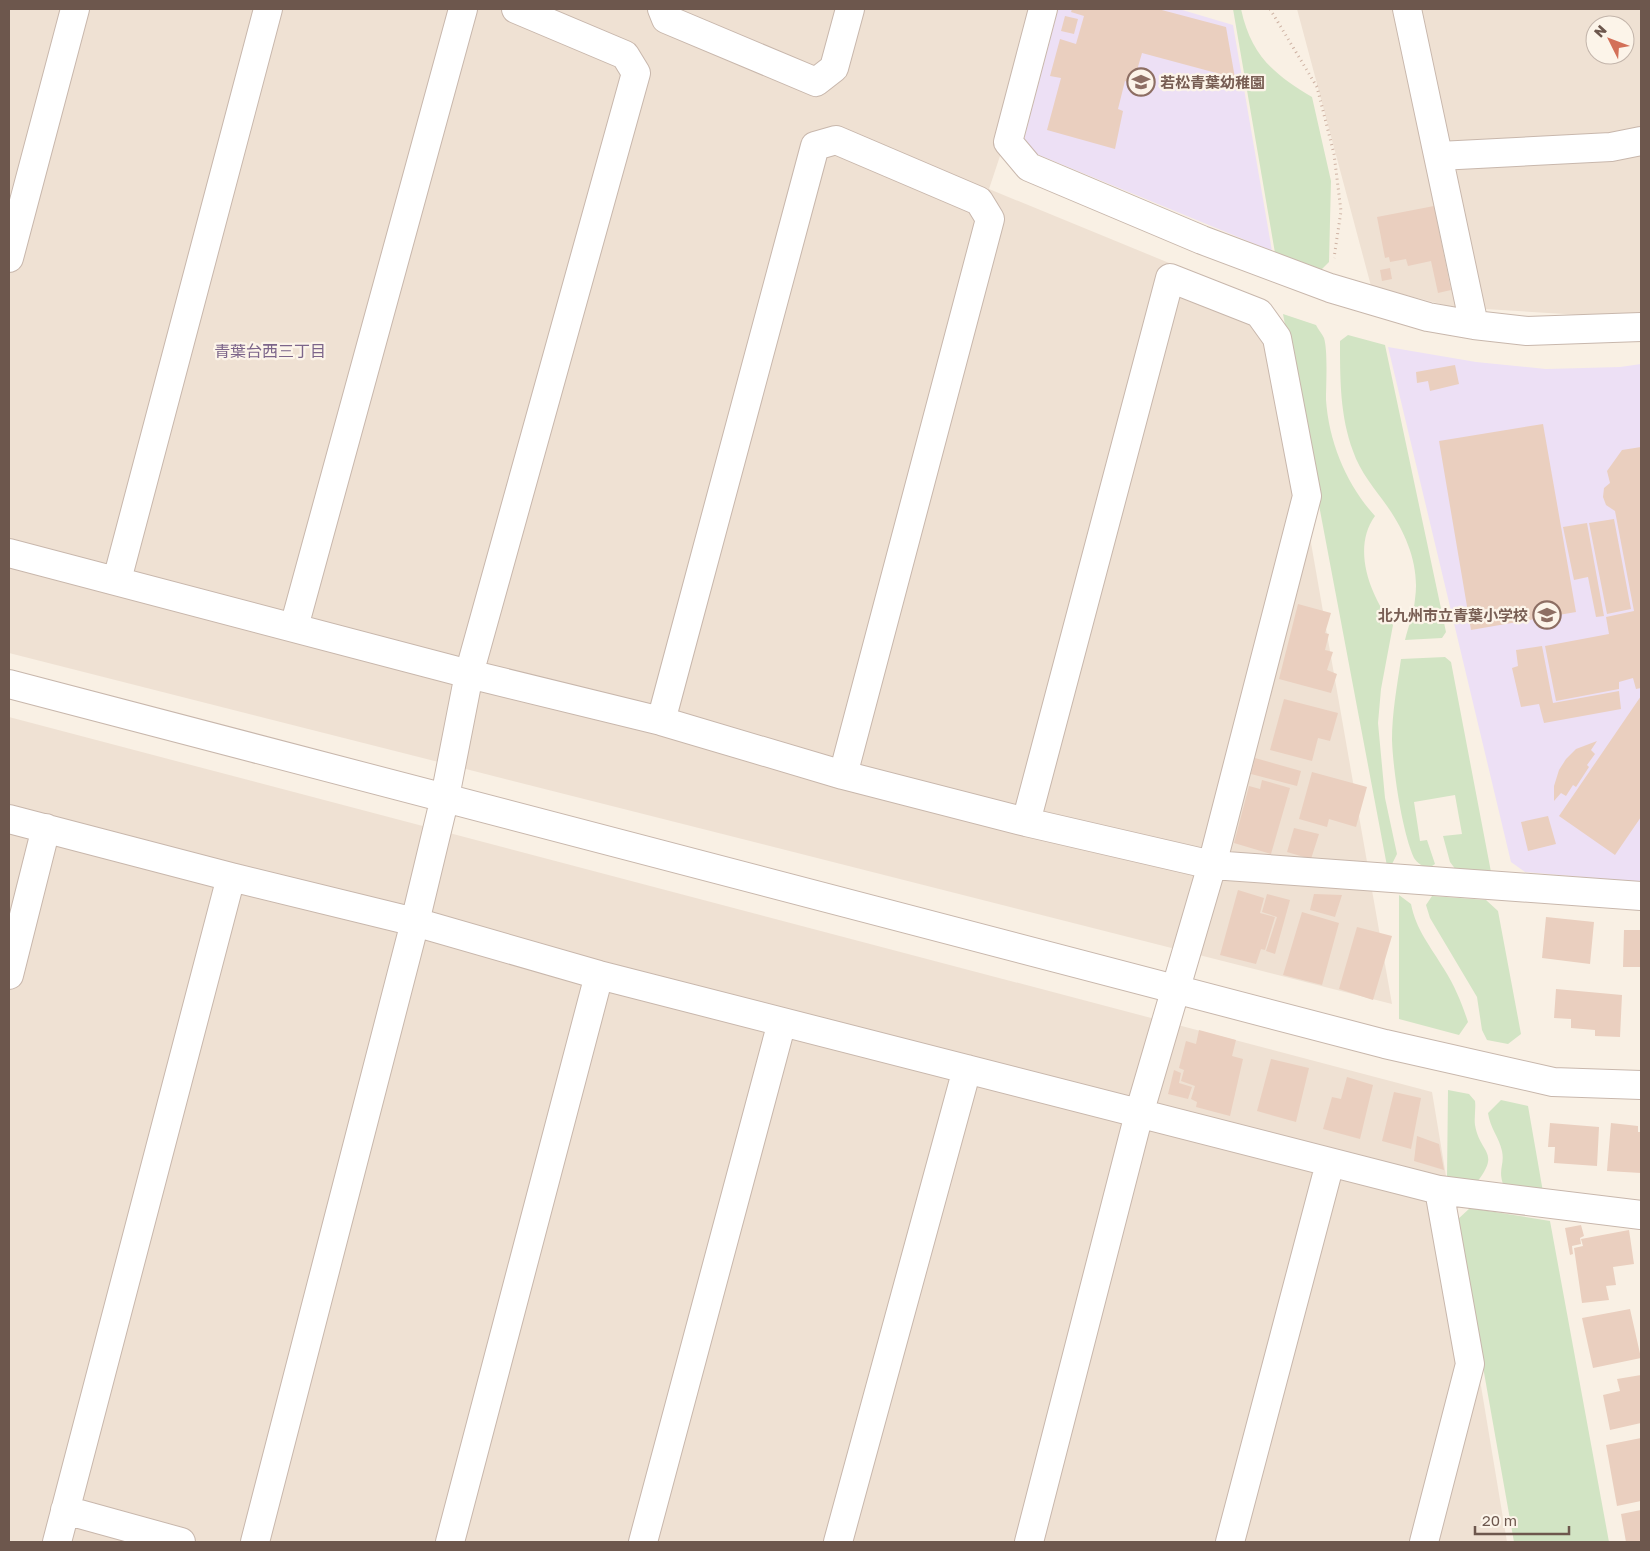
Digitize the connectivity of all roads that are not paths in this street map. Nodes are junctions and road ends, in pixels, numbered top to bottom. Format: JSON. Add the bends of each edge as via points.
{"nodes":[{"id":1,"x":75,"y":9,"type":"edge"},
{"id":2,"x":268,"y":9,"type":"edge"},
{"id":3,"x":463,"y":9,"type":"edge"},
{"id":4,"x":516,"y":9,"type":"edge"},
{"id":5,"x":662,"y":9,"type":"edge"},
{"id":6,"x":850,"y":9,"type":"edge"},
{"id":7,"x":1043,"y":9,"type":"edge"},
{"id":8,"x":1407,"y":9,"type":"edge"},
{"id":9,"x":1641,"y":141,"type":"edge"},
{"id":10,"x":1439,"y":156,"type":"junction"},
{"id":11,"x":9,"y":258,"type":"edge"},
{"id":12,"x":1474,"y":326,"type":"junction"},
{"id":13,"x":1641,"y":327,"type":"edge"},
{"id":14,"x":9,"y":553,"type":"edge"},
{"id":15,"x":117,"y":580,"type":"junction"},
{"id":16,"x":294,"y":627,"type":"junction"},
{"id":17,"x":469,"y":674,"type":"junction"},
{"id":18,"x":9,"y":684,"type":"edge"},
{"id":19,"x":661,"y":722,"type":"junction"},
{"id":20,"x":843,"y":775,"type":"junction"},
{"id":21,"x":445,"y":797,"type":"junction"},
{"id":22,"x":9,"y":819,"type":"edge"},
{"id":23,"x":1026,"y":822,"type":"junction"},
{"id":24,"x":46,"y":828,"type":"junction"},
{"id":25,"x":1212,"y":865,"type":"junction"},
{"id":26,"x":231,"y":877,"type":"junction"},
{"id":27,"x":1641,"y":896,"type":"edge"},
{"id":28,"x":415,"y":922,"type":"junction"},
{"id":29,"x":9,"y":975,"type":"edge"},
{"id":30,"x":599,"y":975,"type":"junction"},
{"id":31,"x":1175,"y":988,"type":"junction"},
{"id":32,"x":782,"y":1022,"type":"junction"},
{"id":33,"x":967,"y":1069,"type":"junction"},
{"id":34,"x":1641,"y":1085,"type":"edge"},
{"id":35,"x":1139,"y":1114,"type":"junction"},
{"id":36,"x":1330,"y":1163,"type":"junction"},
{"id":37,"x":1439,"y":1190,"type":"junction"},
{"id":38,"x":1641,"y":1215,"type":"edge"},
{"id":39,"x":65,"y":1510,"type":"junction"},
{"id":40,"x":57,"y":1542,"type":"edge"},
{"id":41,"x":181,"y":1542,"type":"edge"},
{"id":42,"x":255,"y":1542,"type":"edge"},
{"id":43,"x":450,"y":1542,"type":"edge"},
{"id":44,"x":644,"y":1542,"type":"edge"},
{"id":45,"x":838,"y":1542,"type":"edge"},
{"id":46,"x":1029,"y":1542,"type":"edge"},
{"id":47,"x":1230,"y":1542,"type":"edge"},
{"id":48,"x":1424,"y":1542,"type":"edge"}],
"edges":[{"from":1,"to":11,"type":"street"},
{"from":2,"to":15,"type":"street"},
{"from":3,"to":16,"type":"street"},
{"from":4,"to":17,"type":"street","via":[[626,56],[636,73]]},
{"from":5,"to":6,"type":"street","via":[[666,20],[816,82],[834,68]]},
{"from":7,"to":12,"type":"street","via":[[1008,142],[1029,167],[1202,240],[1330,288],[1428,317]]},
{"from":8,"to":10,"type":"street"},
{"from":9,"to":10,"type":"street","via":[[1612,146]]},
{"from":10,"to":12,"type":"street"},
{"from":12,"to":13,"type":"street","via":[[1528,331]]},
{"from":14,"to":15,"type":"street"},
{"from":15,"to":16,"type":"street"},
{"from":16,"to":17,"type":"street"},
{"from":17,"to":19,"type":"street"},
{"from":17,"to":21,"type":"street"},
{"from":18,"to":21,"type":"street"},
{"from":19,"to":20,"type":"street"},
{"from":19,"to":20,"type":"street","via":[[815,146],[836,140],[979,200],[990,219]]},
{"from":20,"to":23,"type":"street"},
{"from":21,"to":28,"type":"street"},
{"from":21,"to":31,"type":"street"},
{"from":22,"to":24,"type":"street"},
{"from":23,"to":25,"type":"street"},
{"from":23,"to":25,"type":"street","via":[[1170,278],[1259,313],[1277,338],[1307,496]]},
{"from":24,"to":26,"type":"street"},
{"from":24,"to":29,"type":"street"},
{"from":25,"to":27,"type":"street"},
{"from":25,"to":31,"type":"street"},
{"from":26,"to":28,"type":"street"},
{"from":26,"to":39,"type":"street"},
{"from":28,"to":30,"type":"street"},
{"from":28,"to":42,"type":"street"},
{"from":30,"to":32,"type":"street"},
{"from":30,"to":43,"type":"street"},
{"from":31,"to":34,"type":"street","via":[[1384,1044],[1553,1082]]},
{"from":31,"to":35,"type":"street"},
{"from":32,"to":33,"type":"street"},
{"from":32,"to":44,"type":"street"},
{"from":33,"to":35,"type":"street"},
{"from":33,"to":45,"type":"street"},
{"from":35,"to":36,"type":"street"},
{"from":35,"to":46,"type":"street"},
{"from":36,"to":37,"type":"street"},
{"from":36,"to":47,"type":"street"},
{"from":37,"to":38,"type":"street"},
{"from":37,"to":48,"type":"street","via":[[1470,1364]]},
{"from":39,"to":40,"type":"street"},
{"from":39,"to":41,"type":"street"}]}
